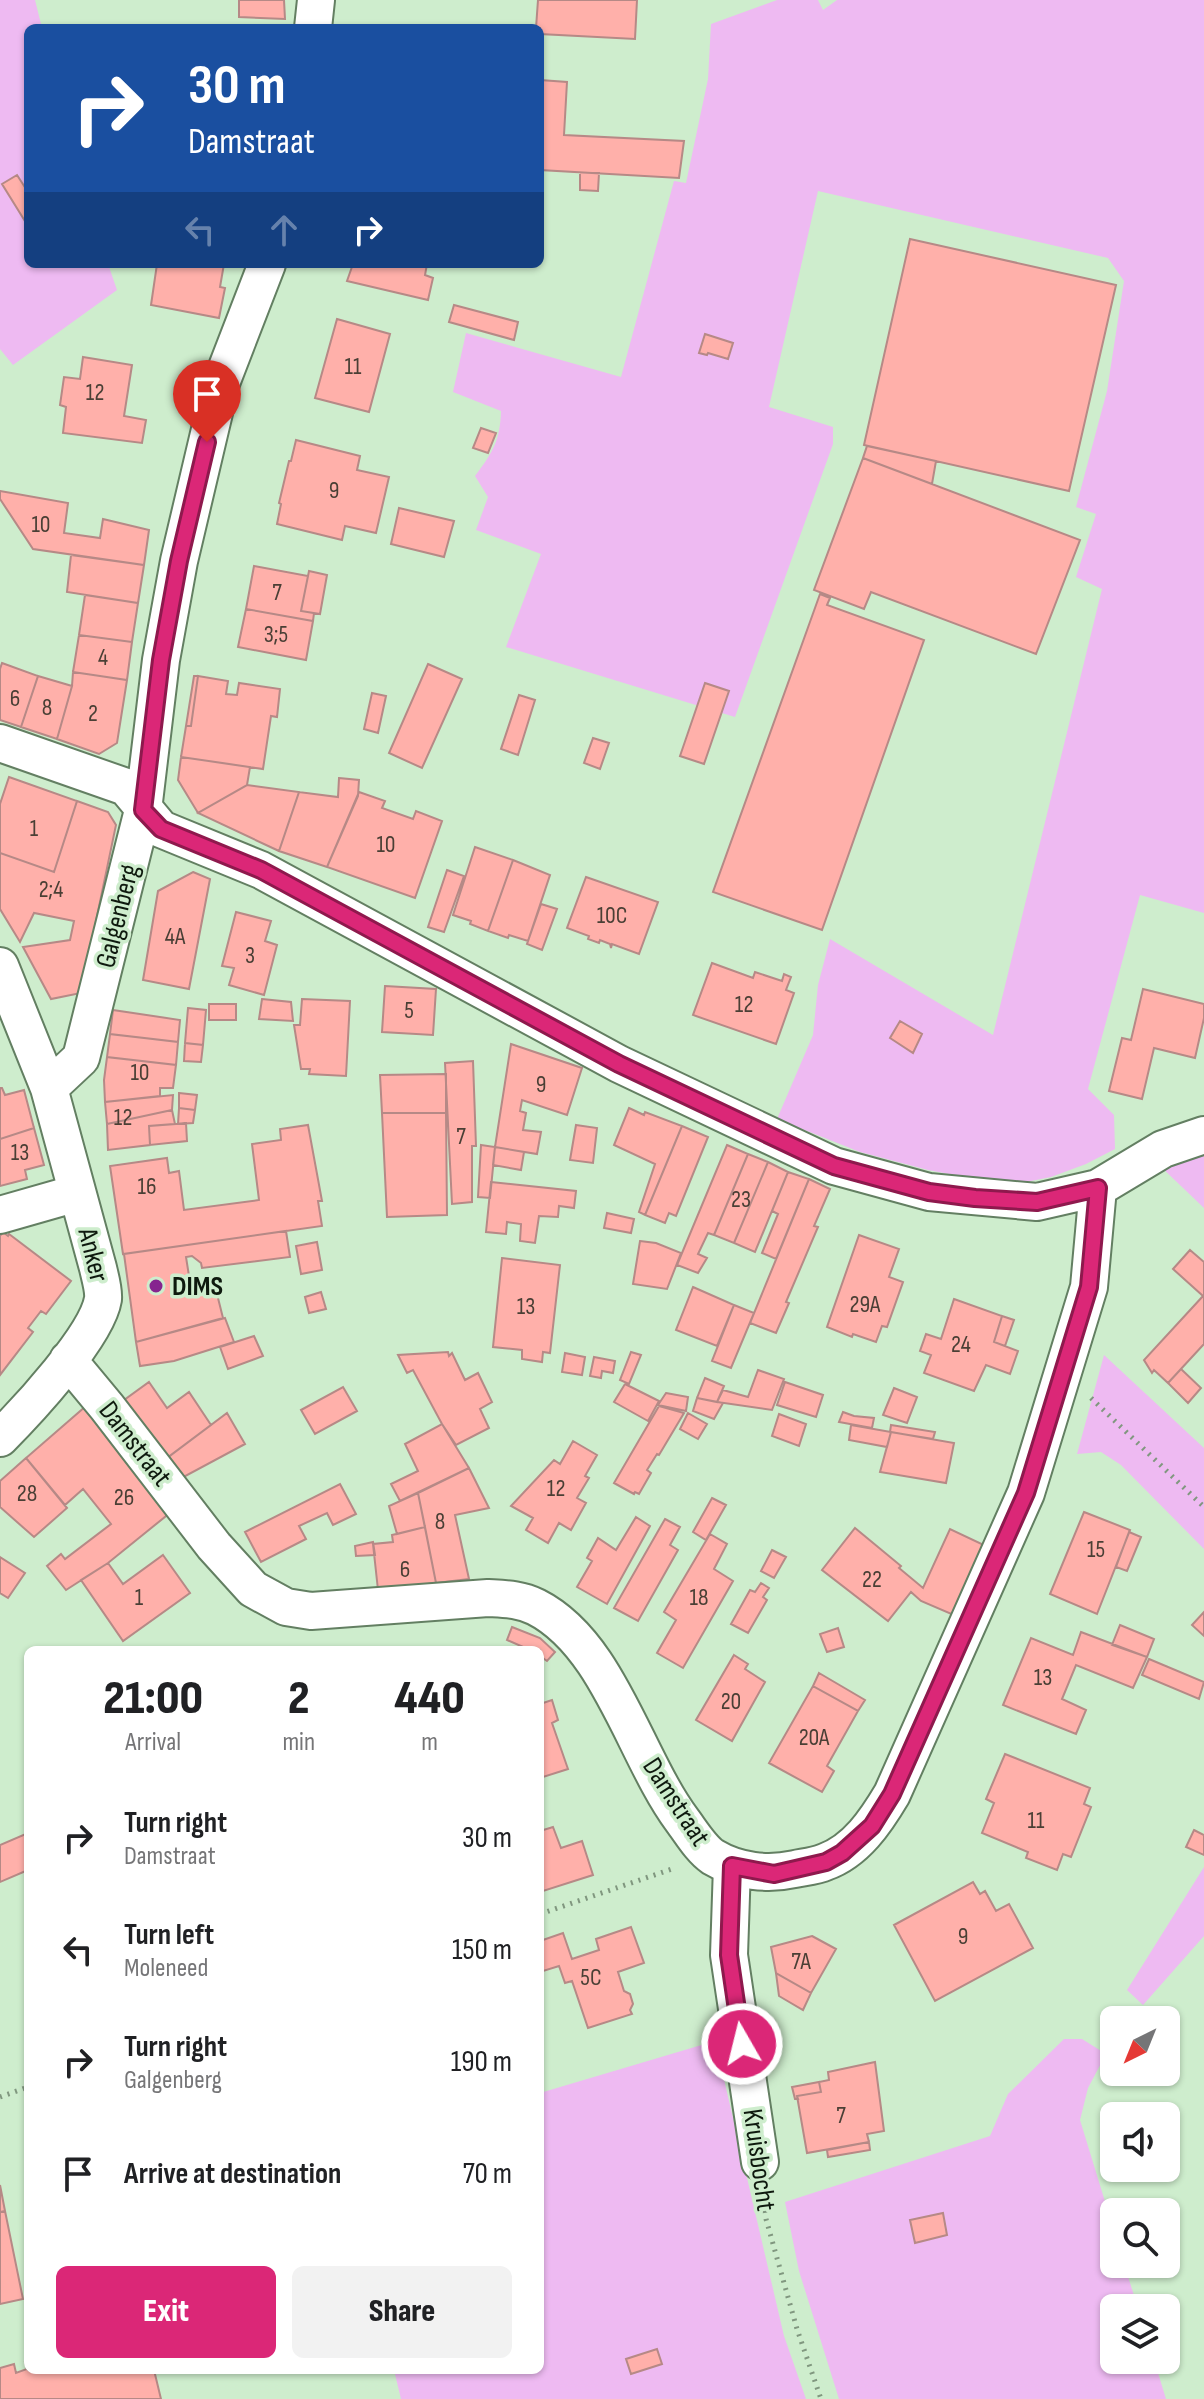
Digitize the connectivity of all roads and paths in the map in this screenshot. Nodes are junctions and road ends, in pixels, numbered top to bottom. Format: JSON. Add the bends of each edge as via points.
{"nodes":[{"id":1,"x":316,"y":0,"type":"edge"},
{"id":2,"x":313,"y":24,"type":"edge"},
{"id":3,"x":265,"y":268,"type":"edge"},
{"id":4,"x":0,"y":743,"type":"edge"},
{"id":5,"x":143,"y":810,"type":"junction"},
{"id":6,"x":0,"y":966,"type":"edge"},
{"id":7,"x":49,"y":1088,"type":"junction"},
{"id":8,"x":1204,"y":1135,"type":"edge"},
{"id":9,"x":1098,"y":1188,"type":"junction"},
{"id":10,"x":77,"y":1193,"type":"junction"},
{"id":11,"x":0,"y":1215,"type":"edge"},
{"id":12,"x":68,"y":1360,"type":"junction"},
{"id":13,"x":1064,"y":1373,"type":"junction"},
{"id":14,"x":0,"y":1438,"type":"edge"},
{"id":15,"x":1204,"y":1507,"type":"edge"},
{"id":16,"x":721,"y":1861,"type":"junction"},
{"id":17,"x":544,"y":1913,"type":"edge"},
{"id":18,"x":24,"y":2088,"type":"edge"},
{"id":19,"x":0,"y":2097,"type":"edge"},
{"id":20,"x":760,"y":2162,"type":"joint"},
{"id":21,"x":821,"y":2399,"type":"edge"}],
"edges":[{"from":1,"to":2,"type":"street"},
{"from":3,"to":5,"type":"street","name":"Galgenberg","via":[[221,383],[179,561]]},
{"from":4,"to":5,"type":"street","via":[[126,787]]},
{"from":5,"to":7,"type":"street","name":"Galgenberg","via":[[81,1058]]},
{"from":5,"to":9,"type":"street","via":[[161,829],[261,870],[619,1064],[834,1166],[929,1192],[975,1198],[1037,1202]]},
{"from":6,"to":7,"type":"street","name":"Anker"},
{"from":7,"to":10,"type":"street","name":"Anker"},
{"from":8,"to":9,"type":"street","via":[[1163,1149]]},
{"from":9,"to":13,"type":"street","name":"Damstraat","via":[[1089,1287]]},
{"from":10,"to":11,"type":"street"},
{"from":10,"to":12,"type":"street","name":"Anker","via":[[104,1297],[87,1335]]},
{"from":12,"to":14,"type":"street","name":"Anker"},
{"from":12,"to":16,"type":"street","name":"Damstraat","via":[[214,1546],[268,1598],[311,1611],[514,1599],[557,1620],[605,1679],[674,1809]]},
{"from":13,"to":15,"type":"path"},
{"from":13,"to":16,"type":"street","name":"Damstraat","via":[[1026,1493],[892,1794],[872,1826],[826,1862],[774,1874]]},
{"from":16,"to":17,"type":"path"},
{"from":16,"to":20,"type":"street","name":"Kruisbocht","via":[[729,1955]]},
{"from":18,"to":19,"type":"path"},
{"from":20,"to":21,"type":"path","name":"Kruisbocht","via":[[766,2219]]}]}
